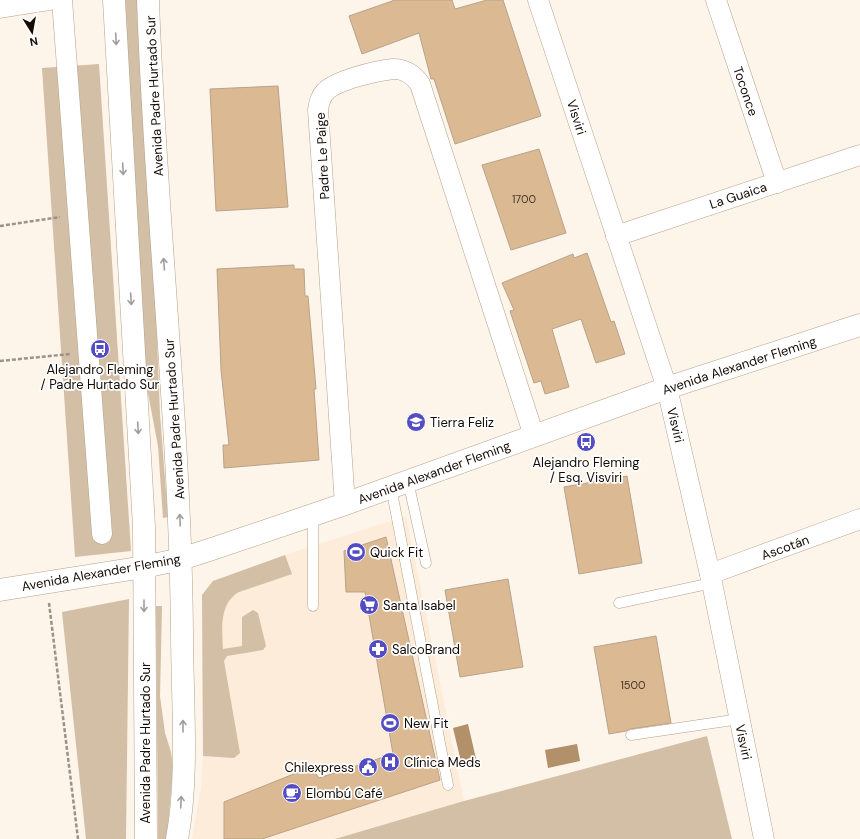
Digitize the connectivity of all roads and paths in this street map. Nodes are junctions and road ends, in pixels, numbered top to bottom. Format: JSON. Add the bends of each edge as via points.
{"nodes":[{"id":1,"x":50,"y":0,"type":"edge"},
{"id":2,"x":62,"y":0,"type":"edge"},
{"id":3,"x":114,"y":0,"type":"edge"},
{"id":4,"x":148,"y":0,"type":"edge"},
{"id":5,"x":538,"y":0,"type":"edge"},
{"id":6,"x":716,"y":0,"type":"edge"},
{"id":7,"x":0,"y":8,"type":"edge"},
{"id":8,"x":860,"y":155,"type":"edge"},
{"id":9,"x":777,"y":182,"type":"junction"},
{"id":10,"x":78,"y":214,"type":"junction"},
{"id":11,"x":0,"y":226,"type":"edge"},
{"id":12,"x":616,"y":236,"type":"junction"},
{"id":13,"x":860,"y":325,"type":"edge"},
{"id":14,"x":88,"y":352,"type":"junction"},
{"id":15,"x":0,"y":361,"type":"edge"},
{"id":16,"x":667,"y":388,"type":"junction"},
{"id":17,"x":534,"y":436,"type":"junction"},
{"id":18,"x":400,"y":484,"type":"junction"},
{"id":19,"x":345,"y":504,"type":"junction"},
{"id":20,"x":313,"y":514,"type":"junction"},
{"id":21,"x":860,"y":519,"type":"edge"},
{"id":22,"x":102,"y":534,"type":"dead end"},
{"id":23,"x":181,"y":559,"type":"junction"},
{"id":24,"x":426,"y":563,"type":"dead end"},
{"id":25,"x":144,"y":567,"type":"junction"},
{"id":26,"x":711,"y":579,"type":"junction"},
{"id":27,"x":46,"y":582,"type":"junction"},
{"id":28,"x":0,"y":590,"type":"edge"},
{"id":29,"x":619,"y":603,"type":"dead end"},
{"id":30,"x":313,"y":606,"type":"dead end"},
{"id":31,"x":740,"y":719,"type":"junction"},
{"id":32,"x":631,"y":735,"type":"dead end"},
{"id":33,"x":448,"y":785,"type":"dead end"},
{"id":34,"x":78,"y":839,"type":"edge"},
{"id":35,"x":146,"y":839,"type":"edge"},
{"id":36,"x":177,"y":839,"type":"edge"},
{"id":37,"x":764,"y":839,"type":"edge"}],
"edges":[{"from":1,"to":7,"type":"street"},
{"from":2,"to":10,"type":"street"},
{"from":3,"to":25,"type":"main road","name":"Avenida Padre Hurtado Sur","one_way":true,"via":[[144,527]]},
{"from":23,"to":4,"type":"main road","name":"Avenida Padre Hurtado Sur","one_way":true},
{"from":5,"to":12,"type":"street","name":"Visviri"},
{"from":6,"to":9,"type":"street","name":"Toconce"},
{"from":8,"to":9,"type":"street","name":"La Guaica"},
{"from":9,"to":12,"type":"street","name":"La Guaica"},
{"from":10,"to":11,"type":"path"},
{"from":10,"to":14,"type":"street"},
{"from":12,"to":16,"type":"street","name":"Visviri"},
{"from":13,"to":16,"type":"main road","name":"Avenida Alexander Fleming"},
{"from":14,"to":15,"type":"path"},
{"from":14,"to":22,"type":"street"},
{"from":16,"to":17,"type":"main road","name":"Avenida Alexander Fleming"},
{"from":16,"to":26,"type":"street","name":"Visviri"},
{"from":17,"to":18,"type":"main road","name":"Avenida Alexander Fleming"},
{"from":17,"to":19,"type":"street","name":"Padre Le Paige","via":[[420,84],[406,71],[393,69],[339,84],[325,92],[318,110]]},
{"from":18,"to":19,"type":"main road","name":"Avenida Alexander Fleming"},
{"from":18,"to":24,"type":"lane"},
{"from":18,"to":33,"type":"lane"},
{"from":19,"to":20,"type":"main road","name":"Avenida Alexander Fleming"},
{"from":20,"to":23,"type":"main road","name":"Avenida Alexander Fleming"},
{"from":20,"to":30,"type":"lane"},
{"from":21,"to":26,"type":"street","name":"Ascotán"},
{"from":23,"to":25,"type":"main road","name":"Avenida Alexander Fleming"},
{"from":36,"to":23,"type":"main road","name":"Avenida Padre Hurtado Sur","one_way":true,"via":[[183,765]]},
{"from":25,"to":27,"type":"main road","name":"Avenida Alexander Fleming"},
{"from":25,"to":35,"type":"main road","name":"Avenida Padre Hurtado Sur","one_way":true},
{"from":26,"to":29,"type":"lane"},
{"from":26,"to":31,"type":"street","name":"Visviri"},
{"from":27,"to":28,"type":"main road","name":"Avenida Alexander Fleming"},
{"from":27,"to":34,"type":"path"},
{"from":31,"to":32,"type":"lane"},
{"from":31,"to":37,"type":"street","name":"Visviri"}]}
